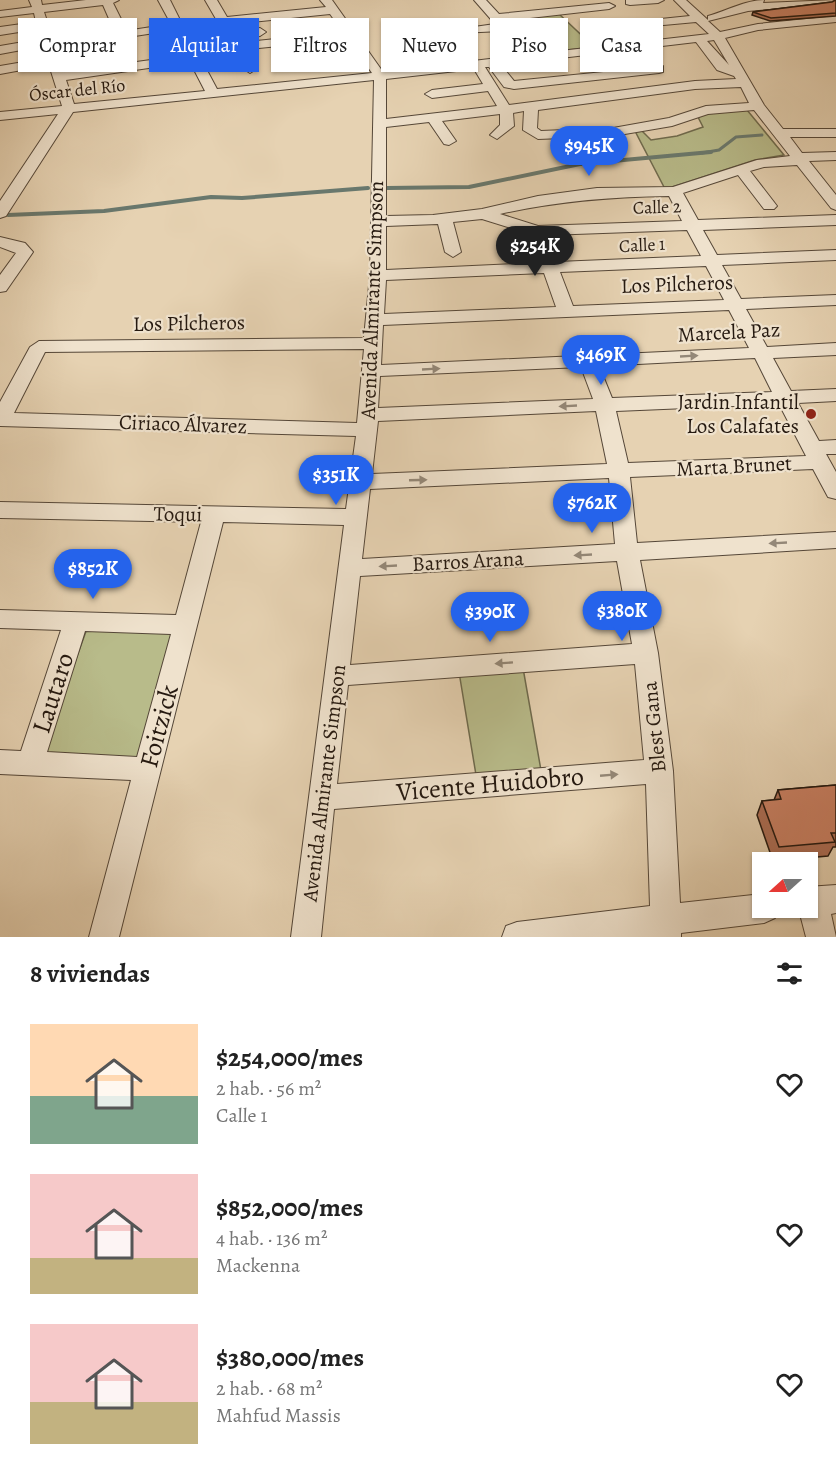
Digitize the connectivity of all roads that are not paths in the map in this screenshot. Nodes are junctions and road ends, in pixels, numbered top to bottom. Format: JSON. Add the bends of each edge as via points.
{"nodes":[{"id":1,"x":106,"y":0,"type":"edge"},
{"id":2,"x":113,"y":0,"type":"edge"},
{"id":3,"x":164,"y":0,"type":"edge"},
{"id":4,"x":212,"y":0,"type":"edge"},
{"id":5,"x":280,"y":0,"type":"edge"},
{"id":6,"x":480,"y":0,"type":"edge"},
{"id":7,"x":658,"y":0,"type":"edge"},
{"id":8,"x":680,"y":0,"type":"edge"},
{"id":9,"x":693,"y":0,"type":"edge"},
{"id":10,"x":761,"y":0,"type":"edge"},
{"id":11,"x":830,"y":0,"type":"edge"},
{"id":12,"x":630,"y":2,"type":"dead end"},
{"id":13,"x":836,"y":2,"type":"edge"},
{"id":14,"x":745,"y":4,"type":"edge"},
{"id":15,"x":36,"y":5,"type":"edge"},
{"id":16,"x":329,"y":5,"type":"edge"},
{"id":17,"x":617,"y":12,"type":"edge"},
{"id":18,"x":0,"y":14,"type":"edge"},
{"id":19,"x":289,"y":15,"type":"junction"},
{"id":20,"x":706,"y":16,"type":"junction"},
{"id":21,"x":115,"y":18,"type":"edge"},
{"id":22,"x":173,"y":18,"type":"edge"},
{"id":23,"x":221,"y":18,"type":"edge"},
{"id":24,"x":235,"y":18,"type":"edge"},
{"id":25,"x":291,"y":18,"type":"edge"},
{"id":26,"x":338,"y":18,"type":"edge"},
{"id":27,"x":496,"y":18,"type":"edge"},
{"id":28,"x":553,"y":18,"type":"edge"},
{"id":29,"x":836,"y":19,"type":"edge"},
{"id":30,"x":18,"y":28,"type":"edge"},
{"id":31,"x":0,"y":31,"type":"edge"},
{"id":32,"x":724,"y":35,"type":"junction"},
{"id":33,"x":699,"y":39,"type":"junction"},
{"id":34,"x":663,"y":43,"type":"edge"},
{"id":35,"x":18,"y":48,"type":"edge"},
{"id":36,"x":0,"y":50,"type":"edge"},
{"id":37,"x":369,"y":61,"type":"edge"},
{"id":38,"x":149,"y":64,"type":"edge"},
{"id":39,"x":478,"y":66,"type":"edge"},
{"id":40,"x":18,"y":67,"type":"edge"},
{"id":41,"x":0,"y":70,"type":"edge"},
{"id":42,"x":57,"y":72,"type":"edge"},
{"id":43,"x":201,"y":72,"type":"edge"},
{"id":44,"x":412,"y":72,"type":"edge"},
{"id":45,"x":499,"y":72,"type":"edge"},
{"id":46,"x":626,"y":72,"type":"edge"},
{"id":47,"x":645,"y":72,"type":"edge"},
{"id":48,"x":380,"y":76,"type":"junction"},
{"id":49,"x":59,"y":77,"type":"junction"},
{"id":50,"x":742,"y":78,"type":"junction"},
{"id":51,"x":491,"y":87,"type":"junction"},
{"id":52,"x":666,"y":90,"type":"junction"},
{"id":53,"x":213,"y":94,"type":"junction"},
{"id":54,"x":432,"y":94,"type":"dead end"},
{"id":55,"x":758,"y":106,"type":"junction"},
{"id":56,"x":531,"y":107,"type":"junction"},
{"id":57,"x":69,"y":108,"type":"junction"},
{"id":58,"x":506,"y":110,"type":"junction"},
{"id":59,"x":650,"y":112,"type":"dead end"},
{"id":60,"x":0,"y":116,"type":"edge"},
{"id":61,"x":433,"y":118,"type":"junction"},
{"id":62,"x":601,"y":119,"type":"dead end"},
{"id":63,"x":378,"y":124,"type":"junction"},
{"id":64,"x":660,"y":124,"type":"junction"},
{"id":65,"x":613,"y":132,"type":"junction"},
{"id":66,"x":777,"y":133,"type":"junction"},
{"id":67,"x":836,"y":133,"type":"edge"},
{"id":68,"x":497,"y":135,"type":"dead end"},
{"id":69,"x":449,"y":141,"type":"dead end"},
{"id":70,"x":836,"y":156,"type":"edge"},
{"id":71,"x":798,"y":159,"type":"junction"},
{"id":72,"x":741,"y":169,"type":"junction"},
{"id":73,"x":836,"y":177,"type":"edge"},
{"id":74,"x":813,"y":178,"type":"junction"},
{"id":75,"x":674,"y":191,"type":"junction"},
{"id":76,"x":836,"y":205,"type":"edge"},
{"id":77,"x":769,"y":206,"type":"dead end"},
{"id":78,"x":0,"y":213,"type":"edge"},
{"id":79,"x":482,"y":214,"type":"junction"},
{"id":80,"x":444,"y":219,"type":"junction"},
{"id":81,"x":836,"y":220,"type":"edge"},
{"id":82,"x":377,"y":221,"type":"junction"},
{"id":83,"x":694,"y":225,"type":"junction"},
{"id":84,"x":537,"y":231,"type":"junction"},
{"id":85,"x":0,"y":242,"type":"edge"},
{"id":86,"x":453,"y":252,"type":"dead end"},
{"id":87,"x":836,"y":255,"type":"edge"},
{"id":88,"x":713,"y":261,"type":"junction"},
{"id":89,"x":550,"y":269,"type":"junction"},
{"id":90,"x":378,"y":275,"type":"junction"},
{"id":91,"x":0,"y":287,"type":"edge"},
{"id":92,"x":836,"y":300,"type":"edge"},
{"id":93,"x":736,"y":304,"type":"junction"},
{"id":94,"x":566,"y":311,"type":"junction"},
{"id":95,"x":375,"y":320,"type":"junction"},
{"id":96,"x":375,"y":343,"type":"junction"},
{"id":97,"x":836,"y":349,"type":"edge"},
{"id":98,"x":762,"y":352,"type":"junction"},
{"id":99,"x":588,"y":361,"type":"junction"},
{"id":100,"x":373,"y":371,"type":"junction"},
{"id":101,"x":836,"y":395,"type":"edge"},
{"id":102,"x":785,"y":397,"type":"junction"},
{"id":103,"x":605,"y":405,"type":"junction"},
{"id":104,"x":1,"y":414,"type":"edge"},
{"id":105,"x":368,"y":422,"type":"junction"},
{"id":106,"x":836,"y":447,"type":"edge"},
{"id":107,"x":817,"y":455,"type":"junction"},
{"id":108,"x":619,"y":471,"type":"junction"},
{"id":109,"x":360,"y":483,"type":"junction"},
{"id":110,"x":836,"y":492,"type":"edge"},
{"id":111,"x":0,"y":510,"type":"edge"},
{"id":112,"x":214,"y":514,"type":"junction"},
{"id":113,"x":355,"y":518,"type":"junction"},
{"id":114,"x":836,"y":540,"type":"edge"},
{"id":115,"x":627,"y":552,"type":"junction"},
{"id":116,"x":351,"y":568,"type":"junction"},
{"id":117,"x":0,"y":618,"type":"edge"},
{"id":118,"x":76,"y":621,"type":"junction"},
{"id":119,"x":185,"y":625,"type":"junction"},
{"id":120,"x":646,"y":652,"type":"junction"},
{"id":121,"x":337,"y":676,"type":"junction"},
{"id":122,"x":0,"y":762,"type":"edge"},
{"id":123,"x":30,"y":764,"type":"junction"},
{"id":124,"x":147,"y":769,"type":"junction"},
{"id":125,"x":660,"y":771,"type":"junction"},
{"id":126,"x":321,"y":798,"type":"junction"},
{"id":127,"x":818,"y":901,"type":"edge"},
{"id":128,"x":752,"y":910,"type":"edge"},
{"id":129,"x":665,"y":928,"type":"edge"},
{"id":130,"x":104,"y":937,"type":"edge"},
{"id":131,"x":306,"y":937,"type":"edge"},
{"id":132,"x":517,"y":937,"type":"edge"},
{"id":133,"x":821,"y":937,"type":"edge"}],
"edges":[{"from":1,"to":2,"type":"street"},
{"from":1,"to":15,"type":"street"},
{"from":1,"to":21,"type":"street"},
{"from":3,"to":22,"type":"street"},
{"from":4,"to":23,"type":"street"},
{"from":5,"to":19,"type":"street"},
{"from":6,"to":27,"type":"street"},
{"from":7,"to":12,"type":"street"},
{"from":8,"to":20,"type":"street"},
{"from":9,"to":20,"type":"street"},
{"from":10,"to":14,"type":"street"},
{"from":11,"to":13,"type":"street"},
{"from":11,"to":14,"type":"street"},
{"from":14,"to":20,"type":"street"},
{"from":15,"to":18,"type":"street"},
{"from":16,"to":19,"type":"street"},
{"from":16,"to":26,"type":"street"},
{"from":17,"to":20,"type":"street"},
{"from":17,"to":28,"type":"street"},
{"from":19,"to":24,"type":"street","via":[[260,12]]},
{"from":19,"to":25,"type":"street"},
{"from":20,"to":32,"type":"street"},
{"from":29,"to":32,"type":"street","name":"Óscar del Río","via":[[758,27]]},
{"from":30,"to":31,"type":"street"},
{"from":32,"to":33,"type":"street","name":"Óscar del Río"},
{"from":32,"to":50,"type":"street"},
{"from":33,"to":34,"type":"street","name":"Óscar del Río"},
{"from":33,"to":50,"type":"street","via":[[721,67]]},
{"from":35,"to":36,"type":"street"},
{"from":37,"to":48,"type":"street"},
{"from":38,"to":49,"type":"street"},
{"from":39,"to":51,"type":"street"},
{"from":40,"to":41,"type":"street"},
{"from":42,"to":49,"type":"street"},
{"from":43,"to":53,"type":"street"},
{"from":44,"to":48,"type":"street","name":"Óscar del Río"},
{"from":45,"to":46,"type":"street","via":[[514,85]]},
{"from":47,"to":52,"type":"street"},
{"from":48,"to":53,"type":"street","name":"Óscar del Río"},
{"from":48,"to":63,"type":"street","name":"Avenida Almirante Simpson"},
{"from":49,"to":57,"type":"street"},
{"from":50,"to":52,"type":"street"},
{"from":50,"to":55,"type":"street"},
{"from":51,"to":54,"type":"street"},
{"from":51,"to":58,"type":"street"},
{"from":52,"to":56,"type":"street"},
{"from":53,"to":57,"type":"street","name":"Óscar del Río"},
{"from":55,"to":64,"type":"street","via":[[706,110]]},
{"from":55,"to":66,"type":"street"},
{"from":56,"to":58,"type":"street"},
{"from":56,"to":65,"type":"street","via":[[530,130],[538,135]]},
{"from":57,"to":60,"type":"street","name":"Óscar del Río"},
{"from":57,"to":78,"type":"street"},
{"from":58,"to":61,"type":"street"},
{"from":58,"to":68,"type":"street","via":[[507,126]]},
{"from":59,"to":64,"type":"street"},
{"from":61,"to":63,"type":"street"},
{"from":61,"to":69,"type":"street"},
{"from":62,"to":65,"type":"street"},
{"from":63,"to":82,"type":"street","name":"Avenida Almirante Simpson"},
{"from":64,"to":65,"type":"street"},
{"from":66,"to":67,"type":"street"},
{"from":66,"to":71,"type":"street"},
{"from":70,"to":71,"type":"street"},
{"from":71,"to":72,"type":"street"},
{"from":71,"to":74,"type":"street"},
{"from":72,"to":75,"type":"street"},
{"from":72,"to":77,"type":"street"},
{"from":73,"to":74,"type":"street"},
{"from":74,"to":76,"type":"street"},
{"from":75,"to":79,"type":"street","via":[[597,193]]},
{"from":75,"to":83,"type":"street"},
{"from":79,"to":80,"type":"street"},
{"from":79,"to":84,"type":"street","name":"Calle 2"},
{"from":80,"to":82,"type":"street"},
{"from":80,"to":86,"type":"street"},
{"from":81,"to":83,"type":"street","name":"Calle 2"},
{"from":82,"to":90,"type":"street","name":"Avenida Almirante Simpson"},
{"from":83,"to":84,"type":"street","name":"Calle 2"},
{"from":83,"to":88,"type":"street"},
{"from":84,"to":89,"type":"street"},
{"from":85,"to":91,"type":"street","via":[[19,246],[25,252]]},
{"from":87,"to":88,"type":"street","name":"Calle 1"},
{"from":88,"to":89,"type":"street","name":"Calle 1"},
{"from":88,"to":93,"type":"street"},
{"from":89,"to":90,"type":"street","name":"Calle 1"},
{"from":89,"to":94,"type":"street"},
{"from":90,"to":95,"type":"street","name":"Avenida Almirante Simpson"},
{"from":92,"to":93,"type":"street","name":"Los Pilcheros"},
{"from":93,"to":94,"type":"street","name":"Los Pilcheros"},
{"from":93,"to":98,"type":"street"},
{"from":94,"to":95,"type":"street","name":"Los Pilcheros"},
{"from":95,"to":96,"type":"street","name":"Avenida Almirante Simpson"},
{"from":96,"to":100,"type":"street","name":"Avenida Almirante Simpson"},
{"from":96,"to":104,"type":"street","name":"Los Pilcheros","via":[[39,347]]},
{"from":97,"to":98,"type":"street","name":"Marcela Paz"},
{"from":99,"to":98,"type":"street","name":"Marcela Paz","one_way":true},
{"from":98,"to":102,"type":"street"},
{"from":100,"to":99,"type":"street","name":"Marcela Paz","one_way":true},
{"from":99,"to":103,"type":"street","name":"Blest Gana"},
{"from":100,"to":105,"type":"street","name":"Avenida Almirante Simpson"},
{"from":101,"to":102,"type":"street","name":"Ciriaco Álvarez"},
{"from":102,"to":103,"type":"street","name":"Ciriaco Álvarez"},
{"from":102,"to":107,"type":"street"},
{"from":103,"to":105,"type":"street","name":"Ciriaco Álvarez","one_way":true},
{"from":103,"to":108,"type":"street","name":"Blest Gana"},
{"from":104,"to":105,"type":"street","name":"Ciriaco Álvarez"},
{"from":105,"to":109,"type":"street","name":"Avenida Almirante Simpson"},
{"from":106,"to":107,"type":"street","name":"Marta Brunet"},
{"from":107,"to":108,"type":"street","name":"Marta Brunet"},
{"from":107,"to":110,"type":"street"},
{"from":109,"to":108,"type":"street","name":"Marta Brunet","one_way":true},
{"from":108,"to":115,"type":"street","name":"Blest Gana"},
{"from":109,"to":113,"type":"street","name":"Avenida Almirante Simpson"},
{"from":111,"to":112,"type":"street","name":"Toqui"},
{"from":112,"to":113,"type":"street","name":"Toqui"},
{"from":112,"to":119,"type":"street","name":"Foitzick"},
{"from":113,"to":116,"type":"street","name":"Avenida Almirante Simpson"},
{"from":114,"to":115,"type":"street","name":"Barros Arana","one_way":true},
{"from":115,"to":116,"type":"street","name":"Barros Arana","one_way":true},
{"from":115,"to":120,"type":"street","name":"Blest Gana"},
{"from":116,"to":121,"type":"street","name":"Avenida Almirante Simpson"},
{"from":117,"to":118,"type":"street"},
{"from":118,"to":119,"type":"street"},
{"from":118,"to":123,"type":"street","name":"Lautaro"},
{"from":119,"to":124,"type":"street","name":"Foitzick"},
{"from":120,"to":121,"type":"street","one_way":true},
{"from":120,"to":125,"type":"street","name":"Blest Gana"},
{"from":121,"to":126,"type":"street","name":"Avenida Almirante Simpson"},
{"from":122,"to":123,"type":"street"},
{"from":123,"to":124,"type":"street"},
{"from":124,"to":130,"type":"street","name":"Foitzick"},
{"from":126,"to":125,"type":"street","name":"Vicente Huidobro","one_way":true},
{"from":125,"to":129,"type":"street","name":"Blest Gana"},
{"from":126,"to":131,"type":"street","name":"Avenida Almirante Simpson"},
{"from":127,"to":133,"type":"street"},
{"from":128,"to":129,"type":"street"},
{"from":129,"to":132,"type":"street"}]}
